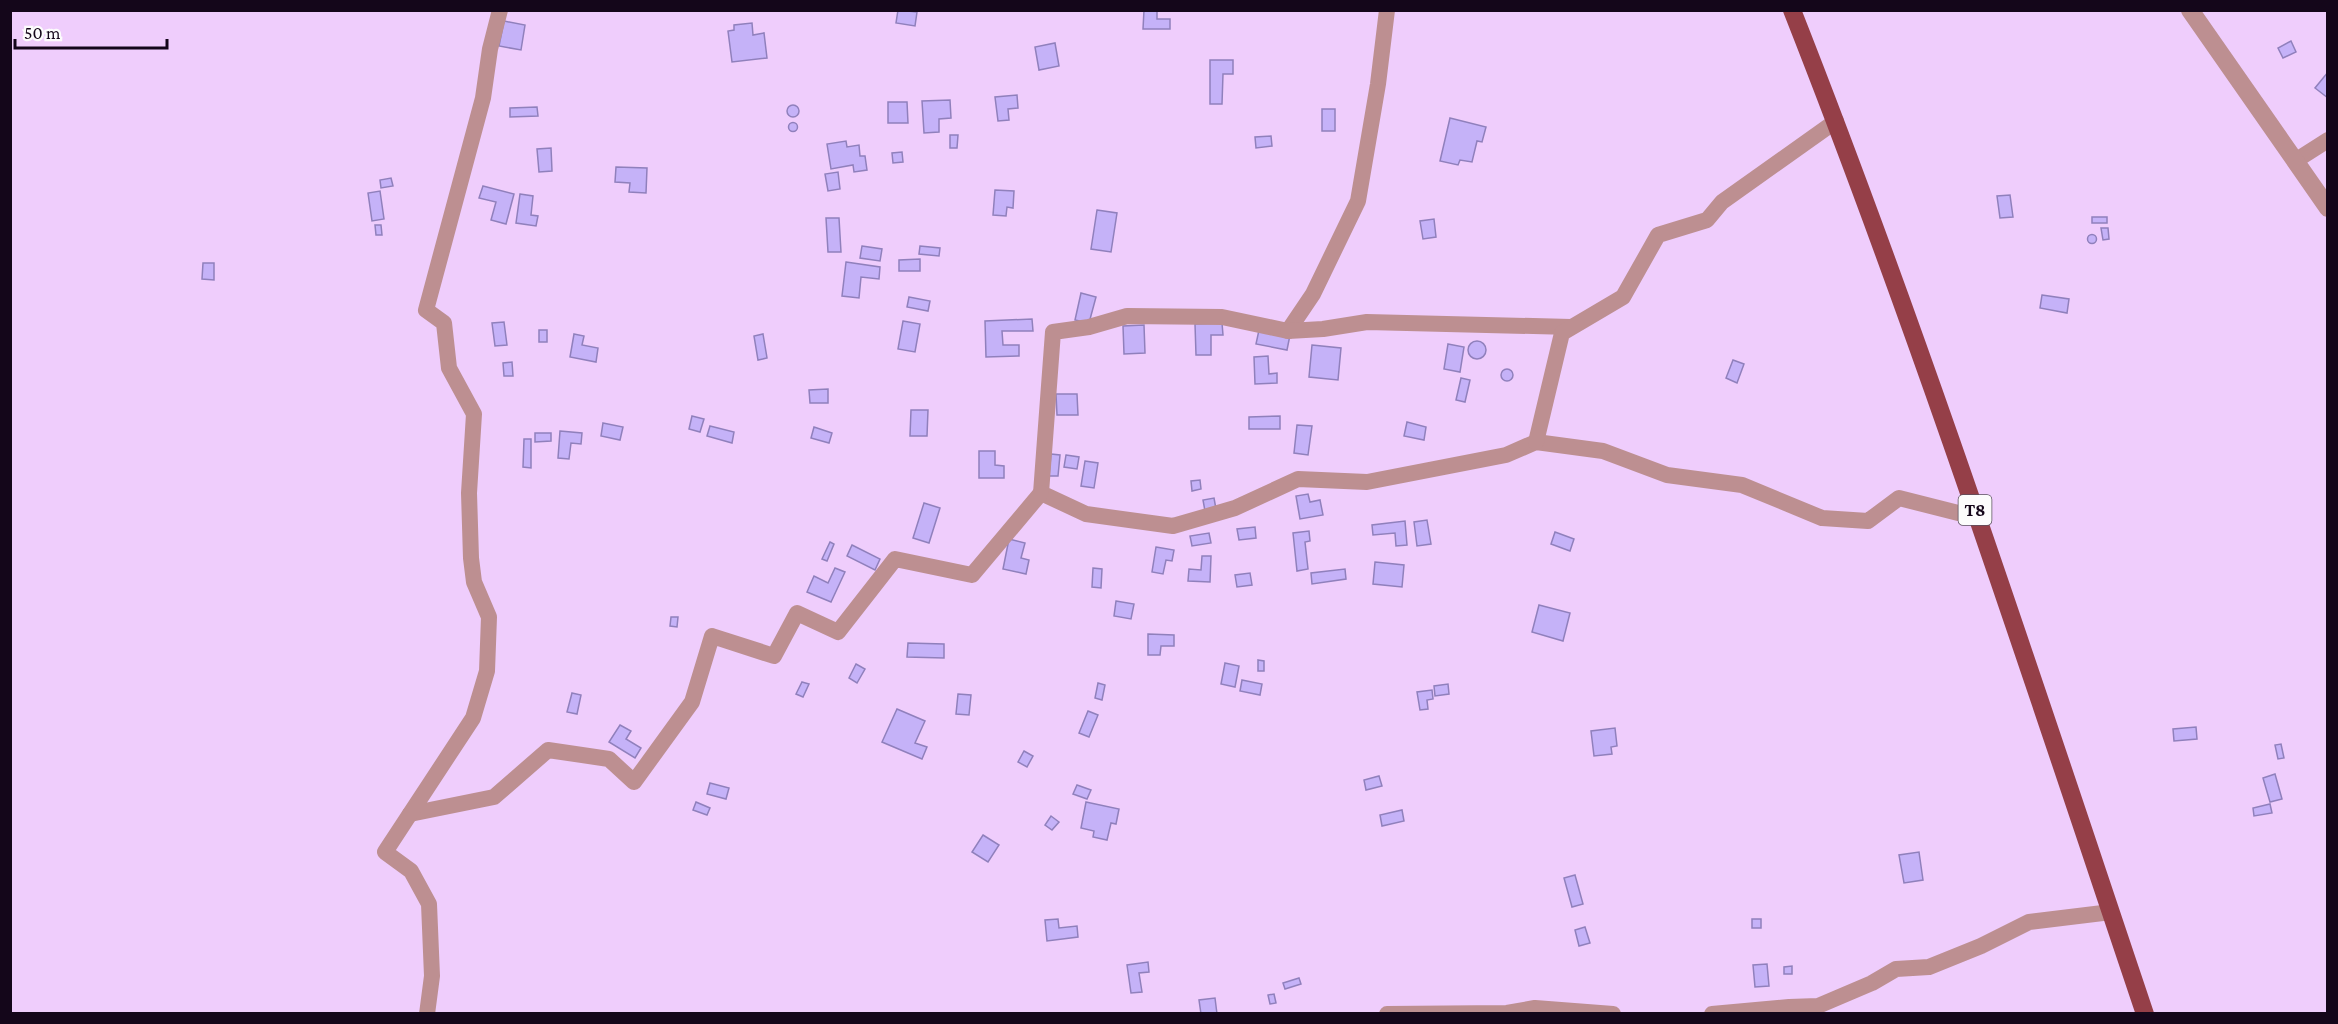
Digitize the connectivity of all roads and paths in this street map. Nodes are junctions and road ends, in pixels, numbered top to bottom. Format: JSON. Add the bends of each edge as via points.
{"nodes":[{"id":1,"x":500,"y":10,"type":"edge"},
{"id":2,"x":1387,"y":10,"type":"edge"},
{"id":3,"x":1792,"y":10,"type":"edge"},
{"id":4,"x":2190,"y":10,"type":"edge"},
{"id":5,"x":1836,"y":121,"type":"junction"},
{"id":6,"x":2328,"y":140,"type":"edge"},
{"id":7,"x":2295,"y":161,"type":"junction"},
{"id":8,"x":2328,"y":207,"type":"edge"},
{"id":9,"x":1571,"y":327,"type":"junction"},
{"id":10,"x":1288,"y":331,"type":"junction"},
{"id":11,"x":1536,"y":442,"type":"junction"},
{"id":12,"x":1041,"y":492,"type":"junction"},
{"id":13,"x":1978,"y":518,"type":"junction"},
{"id":14,"x":410,"y":814,"type":"junction"},
{"id":15,"x":2111,"y":912,"type":"junction"},
{"id":16,"x":427,"y":1014,"type":"edge"},
{"id":17,"x":1387,"y":1014,"type":"edge"},
{"id":18,"x":1613,"y":1014,"type":"edge"},
{"id":19,"x":1712,"y":1014,"type":"edge"},
{"id":20,"x":2145,"y":1014,"type":"edge"}],
"edges":[{"from":1,"to":14,"type":"street","via":[[483,98],[426,310],[444,322],[449,368],[474,414],[469,493],[471,558],[474,582],[489,617],[486,671],[473,718]]},
{"from":2,"to":10,"type":"street","via":[[1358,201],[1313,294]]},
{"from":3,"to":5,"type":"highway","number":"T8"},
{"from":4,"to":7,"type":"street"},
{"from":5,"to":9,"type":"street","via":[[1722,202],[1707,220],[1658,235],[1623,297]]},
{"from":5,"to":13,"type":"highway","number":"T8"},
{"from":6,"to":7,"type":"street"},
{"from":7,"to":8,"type":"street"},
{"from":9,"to":10,"type":"street","via":[[1367,322]]},
{"from":9,"to":11,"type":"street","via":[[1562,333]]},
{"from":10,"to":12,"type":"street","via":[[1222,317],[1127,316],[1053,332]]},
{"from":11,"to":12,"type":"street","via":[[1506,455],[1367,482],[1298,479],[1235,508],[1173,526],[1086,514]]},
{"from":11,"to":13,"type":"street","via":[[1603,451],[1667,475],[1742,485],[1822,518],[1868,521],[1899,498]]},
{"from":12,"to":14,"type":"street","via":[[972,575],[895,559],[837,632],[797,613],[774,656],[712,636],[692,702],[633,782],[609,759],[548,750],[494,797]]},
{"from":13,"to":15,"type":"highway","number":"T8"},
{"from":14,"to":16,"type":"street","via":[[385,852],[411,871],[429,904],[432,976]]},
{"from":15,"to":19,"type":"street","via":[[2029,922],[1929,967],[1896,969],[1818,1006]]},
{"from":15,"to":20,"type":"highway","number":"T8"},
{"from":17,"to":18,"type":"street","via":[[1535,1008]]}]}
